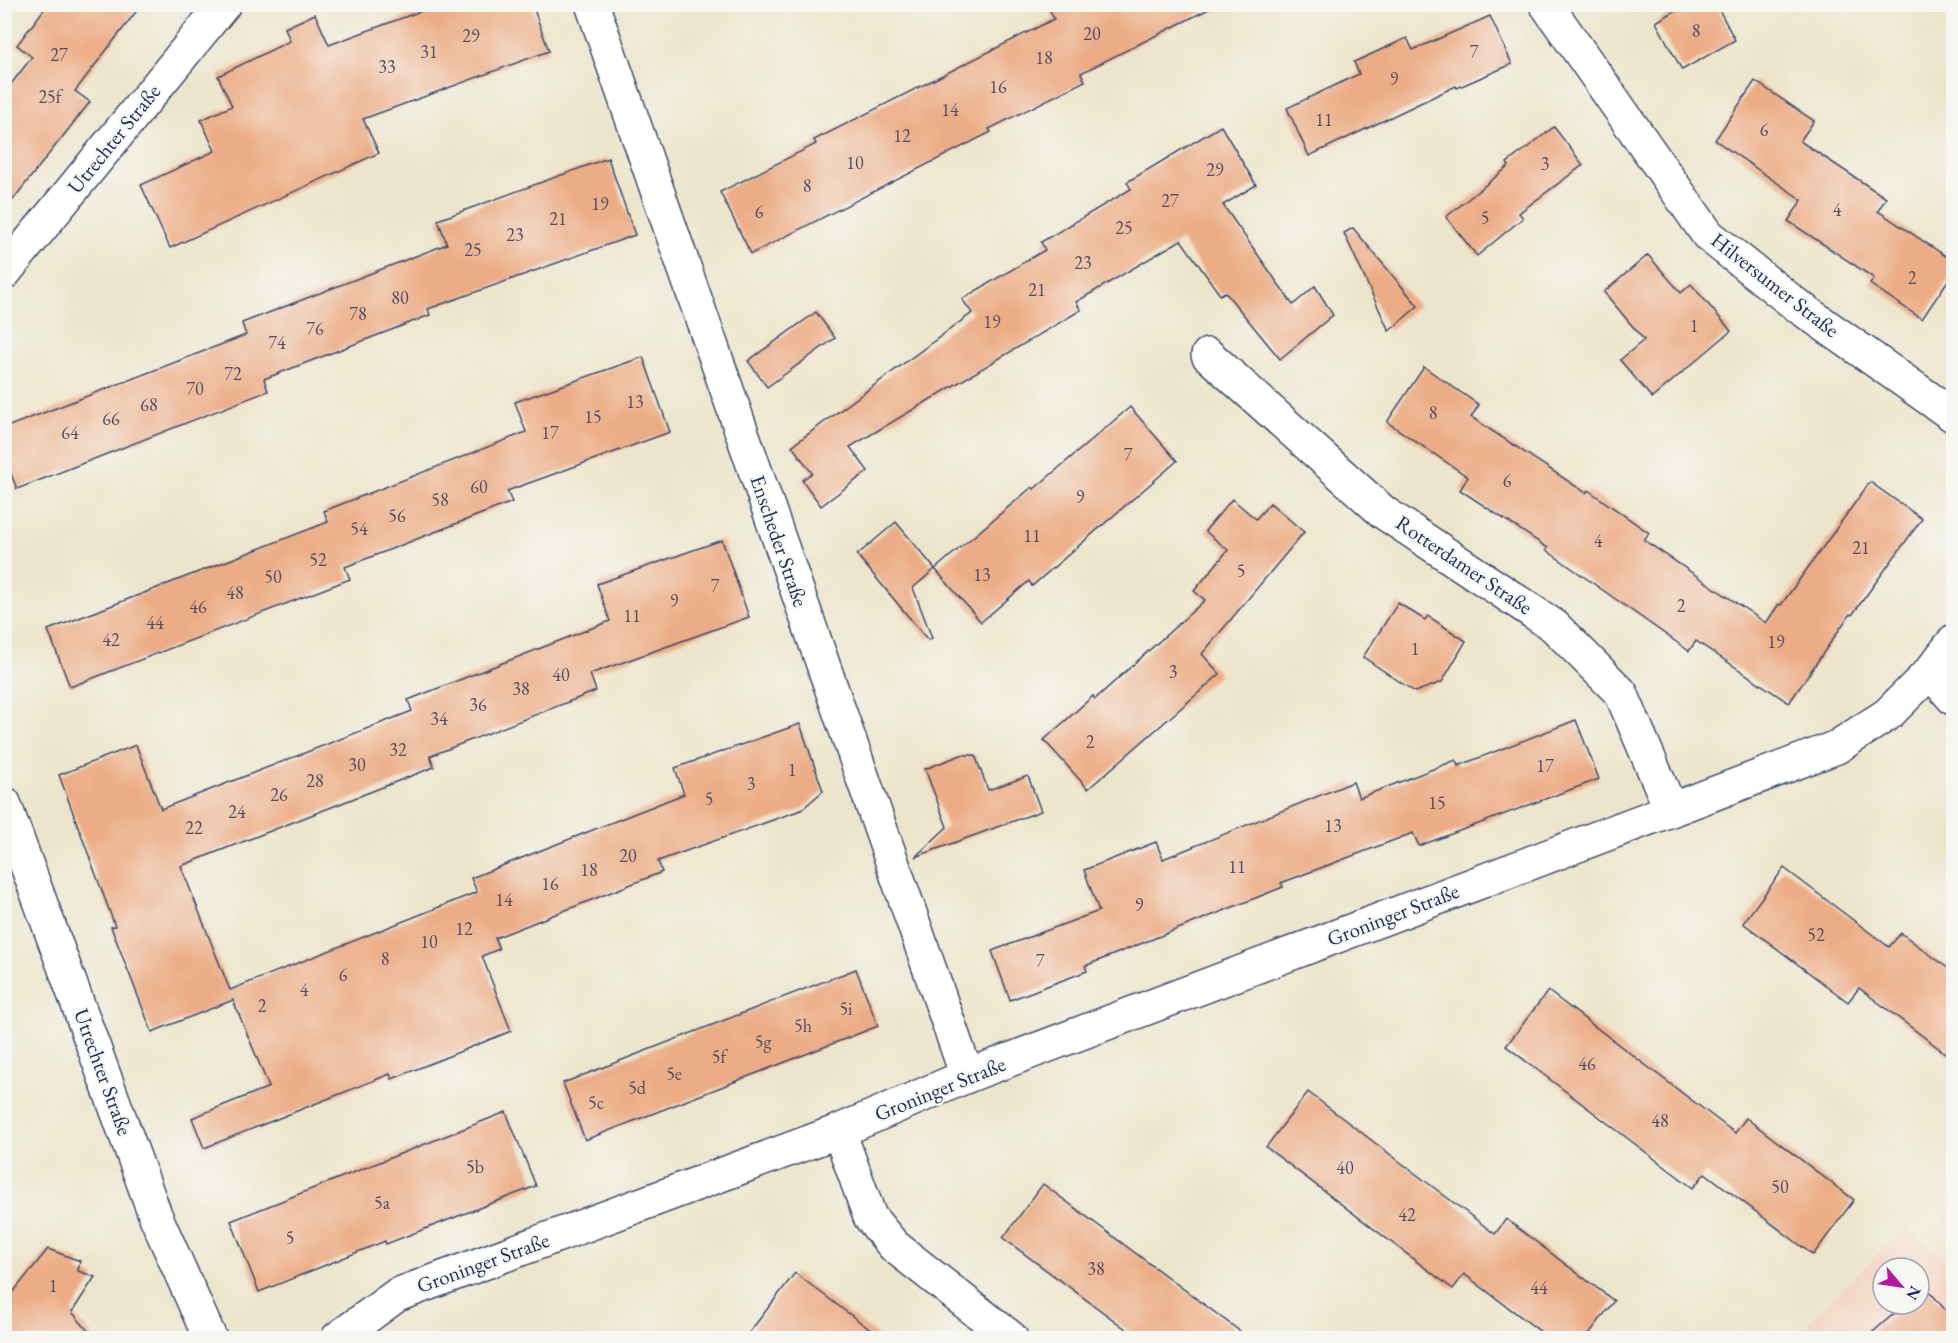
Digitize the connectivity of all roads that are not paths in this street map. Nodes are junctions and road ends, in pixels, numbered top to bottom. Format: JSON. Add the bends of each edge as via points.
{"nodes":[{"id":1,"x":224,"y":4,"type":"edge"},
{"id":2,"x":592,"y":4,"type":"edge"},
{"id":3,"x":1546,"y":4,"type":"edge"},
{"id":4,"x":4,"y":273,"type":"edge"},
{"id":5,"x":1208,"y":356,"type":"dead end"},
{"id":6,"x":1953,"y":416,"type":"edge"},
{"id":7,"x":1953,"y":641,"type":"edge"},
{"id":8,"x":1930,"y":672,"type":"junction"},
{"id":9,"x":1953,"y":699,"type":"edge"},
{"id":10,"x":4,"y":802,"type":"edge"},
{"id":11,"x":1671,"y":810,"type":"junction"},
{"id":12,"x":967,"y":1076,"type":"junction"},
{"id":13,"x":839,"y":1131,"type":"junction"},
{"id":14,"x":210,"y":1338,"type":"edge"},
{"id":15,"x":338,"y":1338,"type":"edge"},
{"id":16,"x":1011,"y":1338,"type":"edge"}],
"edges":[{"from":1,"to":4,"type":"street","name":"Utrechter Straße"},
{"from":2,"to":12,"type":"street","name":"Enscheder Straße"},
{"from":3,"to":6,"type":"street","name":"Hilversumer Straße","via":[[1708,235],[1794,304]]},
{"from":5,"to":11,"type":"street","name":"Rotterdamer Straße","via":[[1383,512],[1554,626],[1621,693]]},
{"from":7,"to":8,"type":"street","name":"Groninger Straße"},
{"from":8,"to":9,"type":"street"},
{"from":8,"to":11,"type":"street","name":"Groninger Straße","via":[[1888,714],[1837,747]]},
{"from":10,"to":14,"type":"street","name":"Utrechter Straße","via":[[156,1217]]},
{"from":11,"to":12,"type":"street","name":"Groninger Straße"},
{"from":12,"to":13,"type":"street","name":"Groninger Straße"},
{"from":13,"to":15,"type":"street","name":"Groninger Straße","via":[[397,1295]]},
{"from":13,"to":16,"type":"street","via":[[870,1216],[894,1246]]}]}
